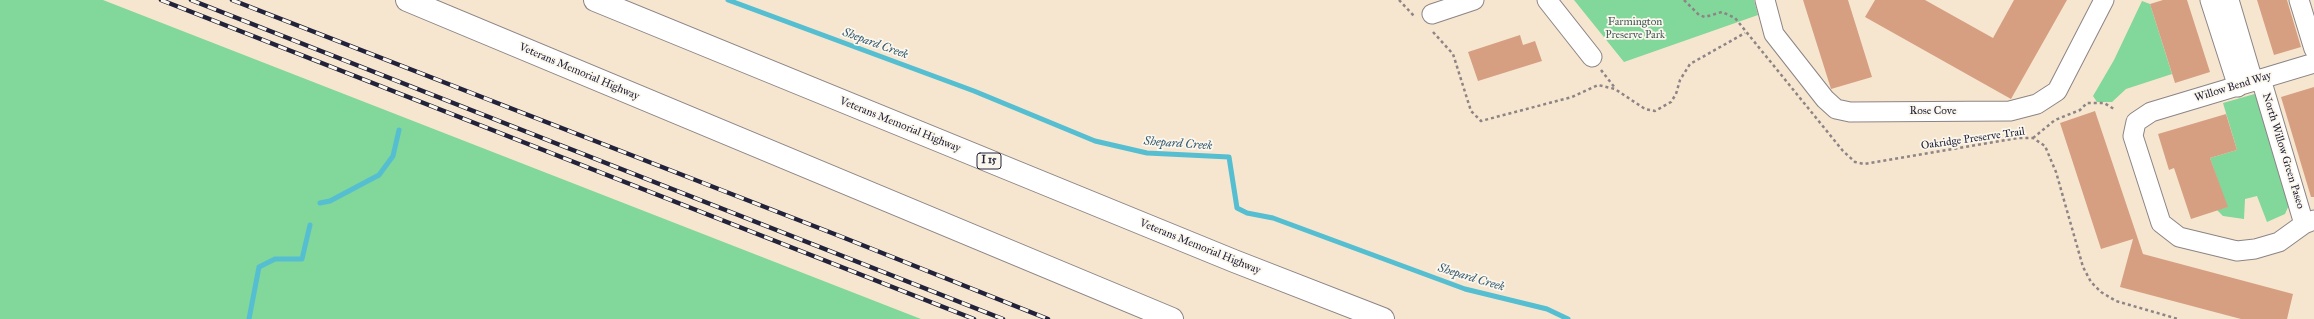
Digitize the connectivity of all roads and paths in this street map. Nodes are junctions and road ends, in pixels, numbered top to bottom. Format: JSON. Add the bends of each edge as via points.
{"nodes":[{"id":1,"x":408,"y":0,"type":"edge"},
{"id":2,"x":595,"y":0,"type":"edge"},
{"id":3,"x":1399,"y":0,"type":"edge"},
{"id":4,"x":1474,"y":0,"type":"edge"},
{"id":5,"x":1547,"y":0,"type":"edge"},
{"id":6,"x":1684,"y":0,"type":"edge"},
{"id":7,"x":1765,"y":0,"type":"edge"},
{"id":8,"x":2104,"y":0,"type":"edge"},
{"id":9,"x":2210,"y":0,"type":"edge"},
{"id":10,"x":2229,"y":0,"type":"edge"},
{"id":11,"x":2299,"y":0,"type":"edge"},
{"id":12,"x":1427,"y":21,"type":"junction"},
{"id":13,"x":1746,"y":33,"type":"junction"},
{"id":14,"x":2314,"y":49,"type":"edge"},
{"id":15,"x":1592,"y":57,"type":"joint"},
{"id":16,"x":2314,"y":63,"type":"edge"},
{"id":17,"x":2250,"y":82,"type":"junction"},
{"id":18,"x":1615,"y":89,"type":"junction"},
{"id":19,"x":2114,"y":109,"type":"dead end"},
{"id":20,"x":2033,"y":138,"type":"junction"},
{"id":21,"x":2309,"y":222,"type":"edge"},
{"id":22,"x":1172,"y":319,"type":"edge"},
{"id":23,"x":1383,"y":319,"type":"edge"},
{"id":24,"x":2178,"y":319,"type":"edge"}],
"edges":[{"from":1,"to":22,"type":"highway","name":"Veterans Memorial Highway"},
{"from":2,"to":23,"type":"highway","name":"Veterans Memorial Highway","number":"I 15","via":[[1234,261]]},
{"from":3,"to":12,"type":"path","via":[[1407,11]]},
{"from":4,"to":12,"type":"street"},
{"from":5,"to":15,"type":"street"},
{"from":6,"to":13,"type":"path","name":"Oakridge Preserve Trail","via":[[1699,15],[1705,17],[1722,12],[1735,18]]},
{"from":7,"to":8,"type":"street","name":"Rose Cove","via":[[1774,34],[1825,99],[1836,109],[1850,112],[2010,111],[2037,104],[2057,91]]},
{"from":9,"to":17,"type":"street"},
{"from":10,"to":17,"type":"street"},
{"from":11,"to":14,"type":"street"},
{"from":12,"to":18,"type":"path","via":[[1453,54],[1471,111],[1481,120],[1572,97],[1598,85]]},
{"from":13,"to":18,"type":"path","via":[[1690,64],[1671,102],[1655,111],[1645,109]]},
{"from":13,"to":20,"type":"path","name":"Oakridge Preserve Trail","via":[[1855,162],[1864,164],[2018,138]]},
{"from":15,"to":18,"type":"path"},
{"from":16,"to":17,"type":"street","name":"Willow Bend Way"},
{"from":17,"to":21,"type":"street","name":"North Willow Green Paseo"},
{"from":17,"to":21,"type":"street","name":"Willow Bend Way","via":[[2151,112],[2136,122],[2133,136],[2160,223],[2179,237],[2237,251],[2279,242]]},
{"from":19,"to":20,"type":"path","via":[[2104,103],[2087,103],[2080,110],[2055,120]]},
{"from":20,"to":24,"type":"path","name":"Oakridge Preserve Trail","via":[[2045,146],[2056,172],[2084,267],[2091,282],[2116,301]]}]}
